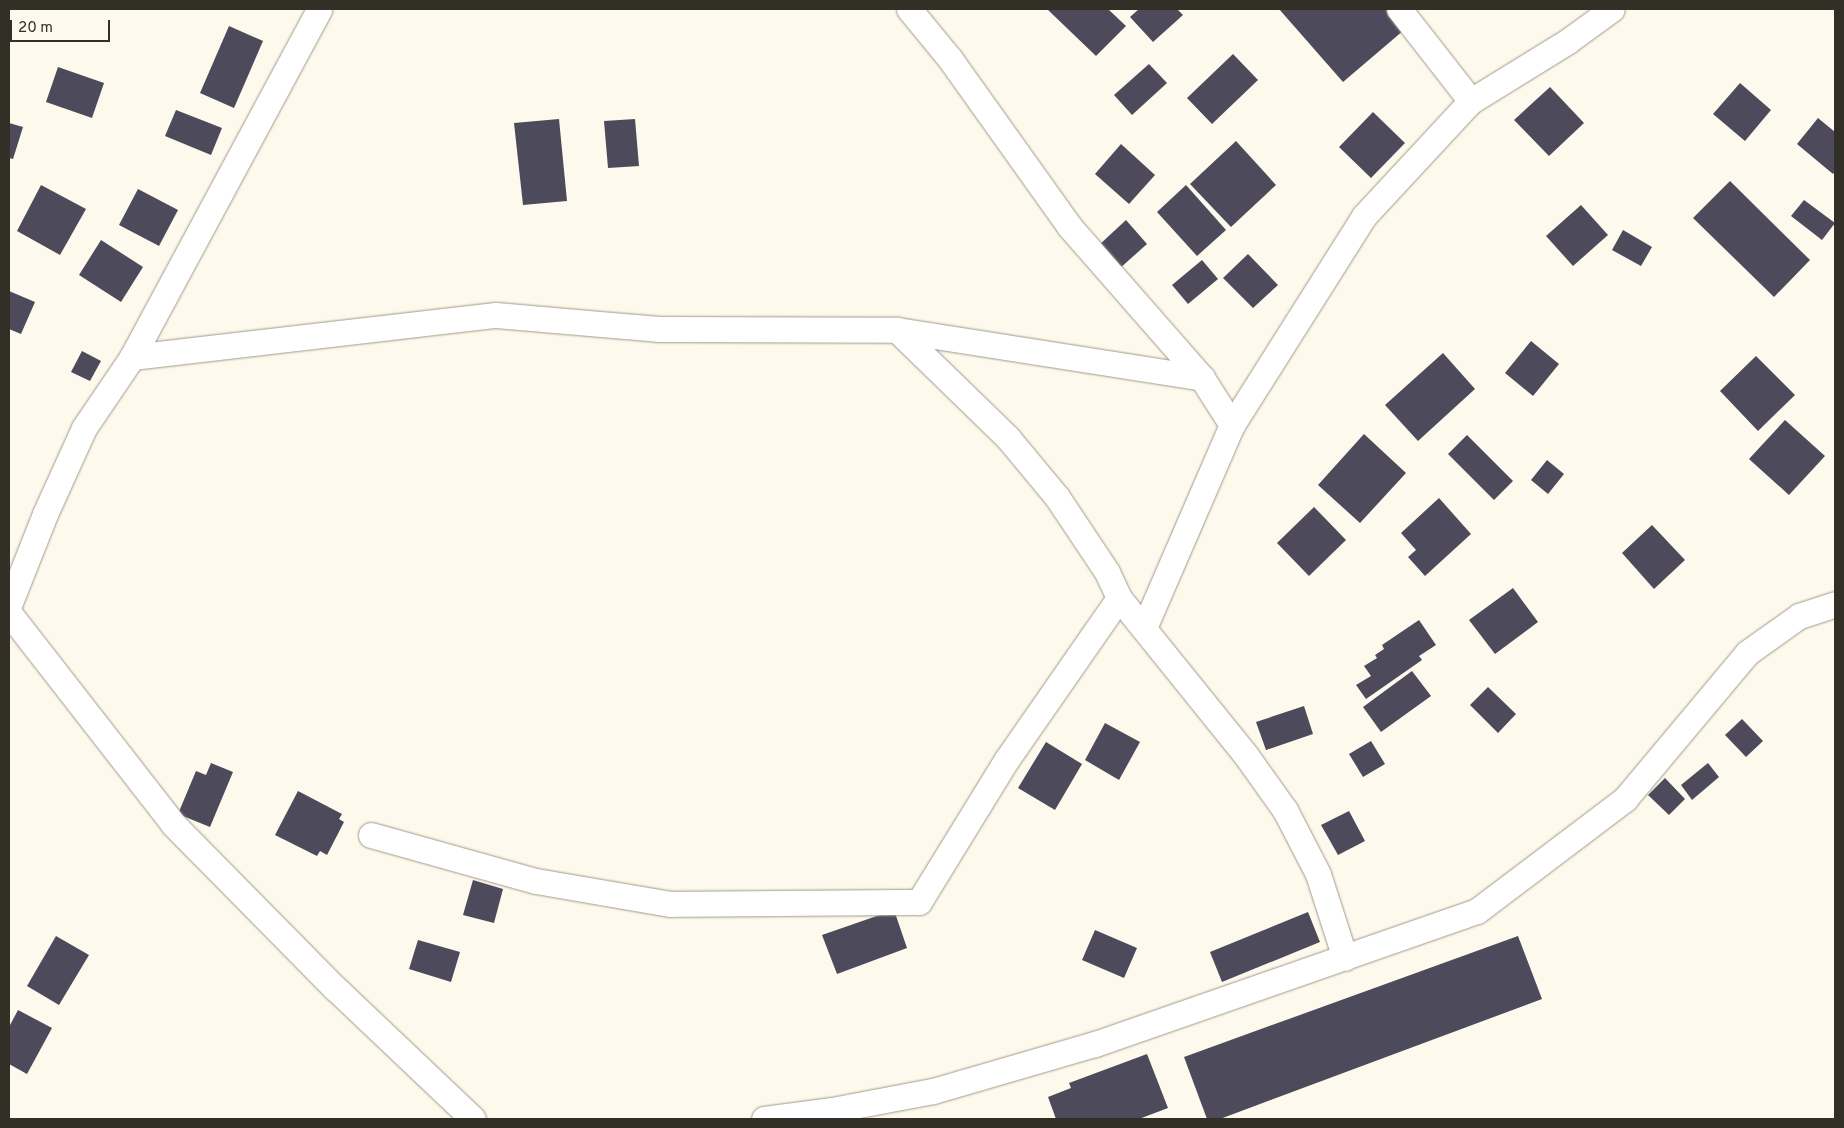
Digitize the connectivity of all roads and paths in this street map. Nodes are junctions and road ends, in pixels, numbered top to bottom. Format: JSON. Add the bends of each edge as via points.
{"nodes":[{"id":1,"x":319,"y":9,"type":"edge"},
{"id":2,"x":908,"y":9,"type":"edge"},
{"id":3,"x":1399,"y":9,"type":"edge"},
{"id":4,"x":1612,"y":9,"type":"edge"},
{"id":5,"x":1471,"y":101,"type":"junction"},
{"id":6,"x":897,"y":330,"type":"junction"},
{"id":7,"x":132,"y":357,"type":"junction"},
{"id":8,"x":1202,"y":378,"type":"junction"},
{"id":9,"x":1232,"y":425,"type":"junction"},
{"id":10,"x":1119,"y":598,"type":"junction"},
{"id":11,"x":1835,"y":604,"type":"edge"},
{"id":12,"x":9,"y":606,"type":"edge"},
{"id":13,"x":9,"y":613,"type":"edge"},
{"id":14,"x":1144,"y":628,"type":"junction"},
{"id":15,"x":371,"y":835,"type":"dead end"},
{"id":16,"x":1345,"y":958,"type":"junction"},
{"id":17,"x":473,"y":1119,"type":"edge"},
{"id":18,"x":764,"y":1119,"type":"edge"}],
"edges":[{"from":1,"to":7,"type":"street"},
{"from":2,"to":8,"type":"street","via":[[950,59],[1069,226]]},
{"from":3,"to":5,"type":"street"},
{"from":4,"to":5,"type":"street","via":[[1568,41]]},
{"from":5,"to":9,"type":"street","via":[[1364,216]]},
{"from":6,"to":7,"type":"street","via":[[660,329],[496,315]]},
{"from":6,"to":8,"type":"street"},
{"from":6,"to":10,"type":"street","via":[[1008,438],[1033,467],[1107,572]]},
{"from":7,"to":12,"type":"street","via":[[84,428],[44,514]]},
{"from":8,"to":9,"type":"street"},
{"from":9,"to":14,"type":"street"},
{"from":10,"to":14,"type":"street"},
{"from":10,"to":15,"type":"street","via":[[1007,759],[919,902],[671,904],[536,882]]},
{"from":11,"to":16,"type":"street","via":[[1800,616],[1747,653],[1625,800],[1478,911]]},
{"from":13,"to":17,"type":"street","via":[[173,824],[335,988]]},
{"from":14,"to":16,"type":"street","via":[[1245,754],[1285,810],[1318,874]]},
{"from":16,"to":18,"type":"street","via":[[1095,1044],[933,1091]]}]}
